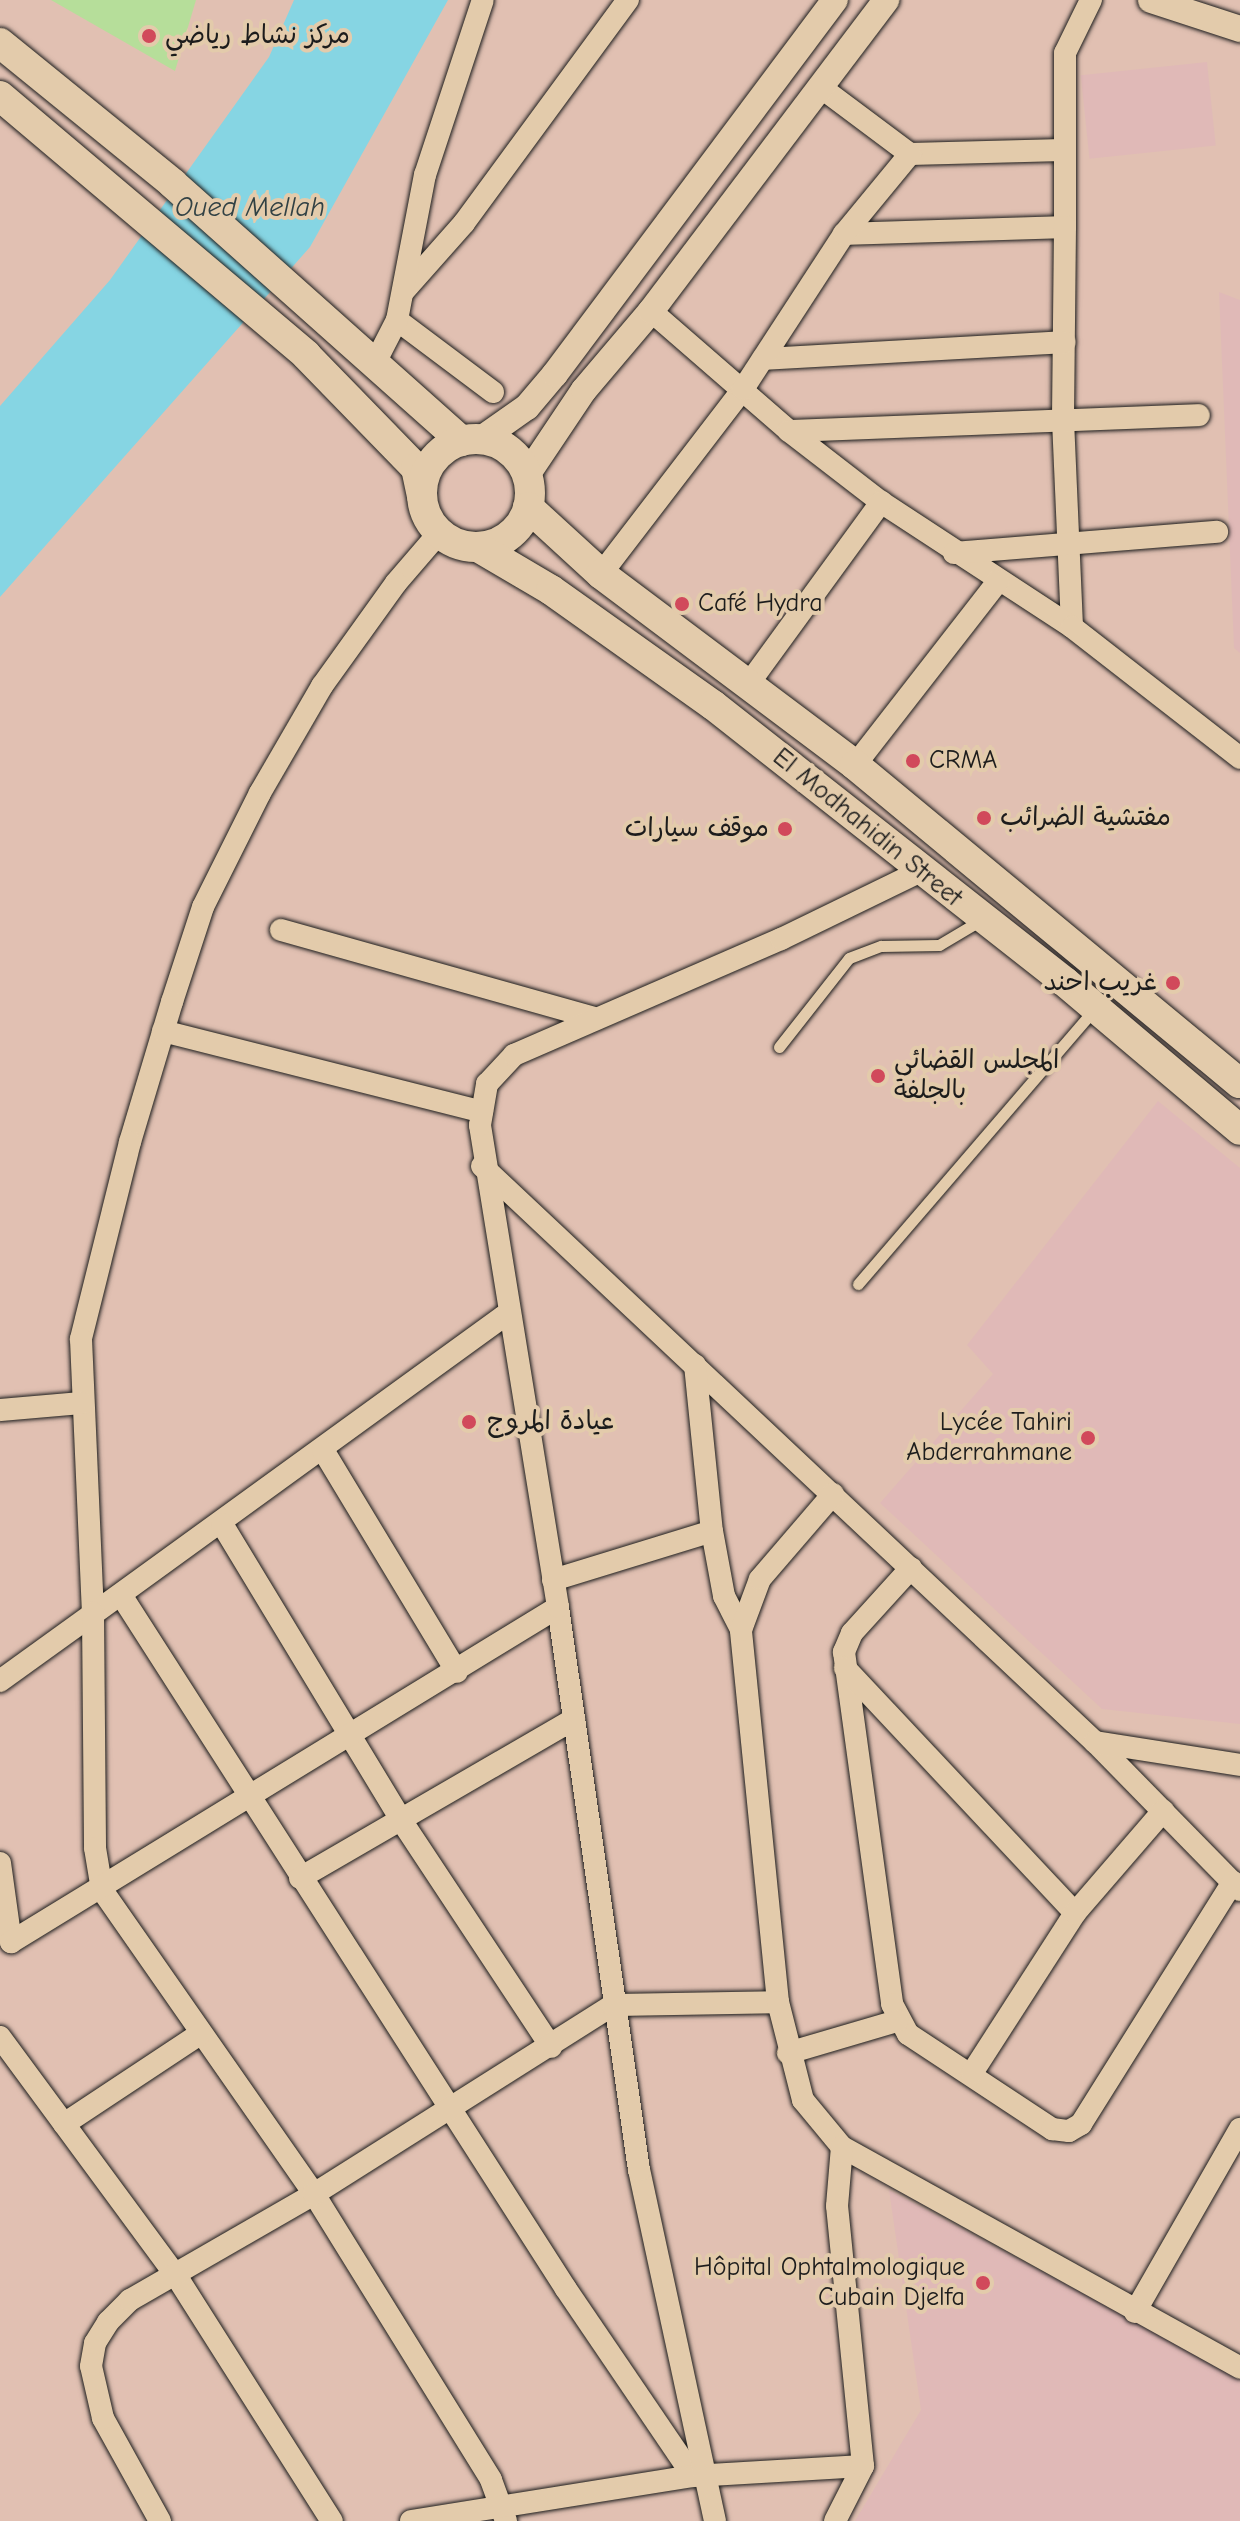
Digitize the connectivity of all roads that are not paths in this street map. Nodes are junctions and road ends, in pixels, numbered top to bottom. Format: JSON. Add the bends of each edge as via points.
{"nodes":[{"id":1,"x":483,"y":0,"type":"edge"},
{"id":2,"x":628,"y":0,"type":"edge"},
{"id":3,"x":835,"y":0,"type":"edge"},
{"id":4,"x":886,"y":0,"type":"edge"},
{"id":5,"x":1091,"y":0,"type":"edge"},
{"id":6,"x":1151,"y":0,"type":"edge"},
{"id":7,"x":1240,"y":29,"type":"edge"},
{"id":8,"x":0,"y":43,"type":"edge"},
{"id":9,"x":823,"y":89,"type":"junction"},
{"id":10,"x":0,"y":96,"type":"edge"},
{"id":11,"x":1063,"y":150,"type":"junction"},
{"id":12,"x":910,"y":154,"type":"junction"},
{"id":13,"x":1065,"y":227,"type":"junction"},
{"id":14,"x":844,"y":234,"type":"junction"},
{"id":15,"x":402,"y":293,"type":"junction"},
{"id":16,"x":651,"y":311,"type":"junction"},
{"id":17,"x":397,"y":320,"type":"junction"},
{"id":18,"x":1065,"y":342,"type":"junction"},
{"id":19,"x":763,"y":359,"type":"junction"},
{"id":20,"x":376,"y":361,"type":"junction"},
{"id":21,"x":743,"y":389,"type":"junction"},
{"id":22,"x":493,"y":392,"type":"dead end"},
{"id":23,"x":1199,"y":415,"type":"dead end"},
{"id":24,"x":1063,"y":420,"type":"junction"},
{"id":25,"x":789,"y":431,"type":"junction"},
{"id":26,"x":471,"y":440,"type":"junction"},
{"id":27,"x":527,"y":475,"type":"junction"},
{"id":28,"x":422,"y":496,"type":"junction"},
{"id":29,"x":881,"y":502,"type":"junction"},
{"id":30,"x":528,"y":507,"type":"junction"},
{"id":31,"x":1217,"y":532,"type":"dead end"},
{"id":32,"x":439,"y":533,"type":"junction"},
{"id":33,"x":1069,"y":541,"type":"junction"},
{"id":34,"x":478,"y":547,"type":"junction"},
{"id":35,"x":954,"y":553,"type":"junction"},
{"id":36,"x":601,"y":574,"type":"junction"},
{"id":37,"x":998,"y":581,"type":"junction"},
{"id":38,"x":1072,"y":627,"type":"junction"},
{"id":39,"x":747,"y":686,"type":"junction"},
{"id":40,"x":1240,"y":758,"type":"edge"},
{"id":41,"x":855,"y":765,"type":"junction"},
{"id":42,"x":923,"y":870,"type":"junction"},
{"id":43,"x":982,"y":919,"type":"junction"},
{"id":44,"x":281,"y":930,"type":"dead end"},
{"id":45,"x":1095,"y":1007,"type":"junction"},
{"id":46,"x":595,"y":1018,"type":"junction"},
{"id":47,"x":163,"y":1031,"type":"junction"},
{"id":48,"x":779,"y":1047,"type":"dead end"},
{"id":49,"x":1240,"y":1083,"type":"edge"},
{"id":50,"x":482,"y":1112,"type":"junction"},
{"id":51,"x":1240,"y":1130,"type":"edge"},
{"id":52,"x":482,"y":1166,"type":"junction"},
{"id":53,"x":858,"y":1284,"type":"dead end"},
{"id":54,"x":508,"y":1313,"type":"junction"},
{"id":55,"x":695,"y":1365,"type":"junction"},
{"id":56,"x":82,"y":1403,"type":"junction"},
{"id":57,"x":0,"y":1410,"type":"edge"},
{"id":58,"x":323,"y":1450,"type":"junction"},
{"id":59,"x":833,"y":1494,"type":"junction"},
{"id":60,"x":222,"y":1524,"type":"junction"},
{"id":61,"x":712,"y":1531,"type":"junction"},
{"id":62,"x":911,"y":1568,"type":"junction"},
{"id":63,"x":553,"y":1580,"type":"junction"},
{"id":64,"x":121,"y":1595,"type":"junction"},
{"id":65,"x":558,"y":1607,"type":"junction"},
{"id":66,"x":93,"y":1614,"type":"junction"},
{"id":67,"x":741,"y":1630,"type":"junction"},
{"id":68,"x":845,"y":1668,"type":"junction"},
{"id":69,"x":457,"y":1672,"type":"junction"},
{"id":70,"x":0,"y":1681,"type":"edge"},
{"id":71,"x":574,"y":1719,"type":"junction"},
{"id":72,"x":351,"y":1737,"type":"junction"},
{"id":73,"x":1095,"y":1742,"type":"junction"},
{"id":74,"x":1240,"y":1765,"type":"edge"},
{"id":75,"x":248,"y":1799,"type":"junction"},
{"id":76,"x":1163,"y":1811,"type":"junction"},
{"id":77,"x":401,"y":1820,"type":"junction"},
{"id":78,"x":0,"y":1863,"type":"edge"},
{"id":79,"x":300,"y":1878,"type":"junction"},
{"id":80,"x":1236,"y":1886,"type":"edge"},
{"id":81,"x":102,"y":1890,"type":"junction"},
{"id":82,"x":1075,"y":1913,"type":"junction"},
{"id":83,"x":6,"y":1946,"type":"edge"},
{"id":84,"x":778,"y":2002,"type":"junction"},
{"id":85,"x":613,"y":2005,"type":"junction"},
{"id":86,"x":897,"y":2021,"type":"junction"},
{"id":87,"x":200,"y":2034,"type":"junction"},
{"id":88,"x":0,"y":2037,"type":"edge"},
{"id":89,"x":551,"y":2047,"type":"junction"},
{"id":90,"x":788,"y":2053,"type":"junction"},
{"id":91,"x":972,"y":2073,"type":"junction"},
{"id":92,"x":452,"y":2109,"type":"junction"},
{"id":93,"x":64,"y":2124,"type":"junction"},
{"id":94,"x":1240,"y":2129,"type":"edge"},
{"id":95,"x":842,"y":2147,"type":"junction"},
{"id":96,"x":314,"y":2194,"type":"junction"},
{"id":97,"x":175,"y":2274,"type":"junction"},
{"id":98,"x":1135,"y":2312,"type":"junction"},
{"id":99,"x":1240,"y":2368,"type":"edge"},
{"id":100,"x":863,"y":2466,"type":"junction"},
{"id":101,"x":698,"y":2476,"type":"junction"},
{"id":102,"x":505,"y":2514,"type":"edge"},
{"id":103,"x":160,"y":2521,"type":"edge"},
{"id":104,"x":332,"y":2521,"type":"edge"},
{"id":105,"x":411,"y":2521,"type":"edge"},
{"id":106,"x":715,"y":2521,"type":"edge"},
{"id":107,"x":835,"y":2521,"type":"edge"}],
"edges":[{"from":1,"to":15,"type":"street","via":[[425,175]]},
{"from":2,"to":15,"type":"street","via":[[464,223]]},
{"from":3,"to":26,"type":"street","via":[[555,374],[527,407]]},
{"from":4,"to":9,"type":"street"},
{"from":5,"to":11,"type":"street","via":[[1065,53]]},
{"from":6,"to":7,"type":"street"},
{"from":8,"to":20,"type":"main road","via":[[172,183]]},
{"from":9,"to":12,"type":"street"},
{"from":9,"to":16,"type":"street"},
{"from":10,"to":28,"type":"main road","via":[[306,355],[416,468]]},
{"from":11,"to":12,"type":"street"},
{"from":11,"to":13,"type":"street"},
{"from":12,"to":14,"type":"street"},
{"from":13,"to":14,"type":"street"},
{"from":13,"to":18,"type":"street"},
{"from":14,"to":19,"type":"street"},
{"from":15,"to":17,"type":"street"},
{"from":16,"to":21,"type":"street"},
{"from":16,"to":27,"type":"street","via":[[584,390]]},
{"from":17,"to":20,"type":"street"},
{"from":17,"to":22,"type":"street"},
{"from":18,"to":19,"type":"street"},
{"from":18,"to":24,"type":"street"},
{"from":19,"to":21,"type":"street"},
{"from":20,"to":26,"type":"main road"},
{"from":21,"to":25,"type":"street"},
{"from":21,"to":36,"type":"street"},
{"from":23,"to":24,"type":"street"},
{"from":24,"to":25,"type":"street"},
{"from":24,"to":33,"type":"street"},
{"from":25,"to":29,"type":"street"},
{"from":26,"to":27,"type":"main road","via":[[509,451]]},
{"from":26,"to":28,"type":"main road","via":[[432,461]]},
{"from":27,"to":30,"type":"main road"},
{"from":28,"to":32,"type":"main road"},
{"from":29,"to":35,"type":"street"},
{"from":29,"to":39,"type":"street"},
{"from":30,"to":34,"type":"main road","via":[[510,535]]},
{"from":30,"to":36,"type":"main road","name":"El Modhahidin Street"},
{"from":31,"to":33,"type":"street"},
{"from":32,"to":34,"type":"main road"},
{"from":32,"to":47,"type":"street","via":[[322,686],[260,793],[203,907]]},
{"from":33,"to":35,"type":"street"},
{"from":33,"to":38,"type":"street"},
{"from":34,"to":42,"type":"main road","name":"El Modhahidin Street","via":[[652,660]]},
{"from":35,"to":37,"type":"street"},
{"from":36,"to":39,"type":"main road","name":"El Modhahidin Street"},
{"from":37,"to":38,"type":"street"},
{"from":37,"to":41,"type":"street"},
{"from":38,"to":40,"type":"street"},
{"from":39,"to":41,"type":"main road","name":"El Modhahidin Street"},
{"from":41,"to":49,"type":"main road","name":"El Modhahidin Street"},
{"from":42,"to":43,"type":"main road","name":"El Modhahidin Street"},
{"from":42,"to":46,"type":"street","via":[[781,939]]},
{"from":43,"to":45,"type":"main road","name":"El Modhahidin Street"},
{"from":43,"to":48,"type":"lane","via":[[939,945],[881,946],[849,958]]},
{"from":44,"to":46,"type":"street"},
{"from":45,"to":51,"type":"main road","name":"El Modhahidin Street"},
{"from":45,"to":53,"type":"lane"},
{"from":46,"to":50,"type":"street","via":[[514,1055],[487,1084]]},
{"from":47,"to":50,"type":"street"},
{"from":47,"to":56,"type":"street","via":[[81,1339]]},
{"from":50,"to":52,"type":"street"},
{"from":52,"to":54,"type":"street"},
{"from":52,"to":55,"type":"street"},
{"from":54,"to":58,"type":"street"},
{"from":54,"to":63,"type":"street"},
{"from":55,"to":59,"type":"street"},
{"from":55,"to":61,"type":"street"},
{"from":56,"to":57,"type":"street"},
{"from":56,"to":66,"type":"street"},
{"from":58,"to":60,"type":"street"},
{"from":58,"to":69,"type":"street"},
{"from":59,"to":62,"type":"street"},
{"from":59,"to":67,"type":"street","via":[[760,1579]]},
{"from":60,"to":64,"type":"street"},
{"from":60,"to":72,"type":"street"},
{"from":61,"to":63,"type":"street"},
{"from":61,"to":67,"type":"street","via":[[724,1596]]},
{"from":62,"to":68,"type":"street","via":[[847,1640]]},
{"from":62,"to":73,"type":"street"},
{"from":63,"to":65,"type":"street"},
{"from":64,"to":66,"type":"street"},
{"from":64,"to":75,"type":"street"},
{"from":65,"to":69,"type":"street"},
{"from":65,"to":71,"type":"street"},
{"from":66,"to":70,"type":"street"},
{"from":66,"to":81,"type":"street","via":[[95,1848]]},
{"from":67,"to":84,"type":"street"},
{"from":68,"to":82,"type":"street"},
{"from":68,"to":86,"type":"street"},
{"from":69,"to":72,"type":"street"},
{"from":71,"to":77,"type":"street"},
{"from":71,"to":85,"type":"street"},
{"from":72,"to":75,"type":"street"},
{"from":72,"to":77,"type":"street"},
{"from":73,"to":74,"type":"street"},
{"from":73,"to":76,"type":"street"},
{"from":75,"to":79,"type":"street"},
{"from":75,"to":81,"type":"street"},
{"from":76,"to":80,"type":"street"},
{"from":76,"to":82,"type":"street"},
{"from":77,"to":79,"type":"street"},
{"from":77,"to":89,"type":"street"},
{"from":78,"to":83,"type":"street"},
{"from":79,"to":92,"type":"street"},
{"from":80,"to":91,"type":"street","via":[[1081,2124],[1069,2131],[1052,2129]]},
{"from":81,"to":83,"type":"street"},
{"from":81,"to":87,"type":"street"},
{"from":82,"to":91,"type":"street"},
{"from":84,"to":85,"type":"street"},
{"from":84,"to":90,"type":"street"},
{"from":85,"to":89,"type":"street"},
{"from":85,"to":101,"type":"street"},
{"from":86,"to":90,"type":"street"},
{"from":86,"to":91,"type":"street","via":[[908,2034]]},
{"from":87,"to":93,"type":"street"},
{"from":87,"to":96,"type":"street"},
{"from":88,"to":93,"type":"street"},
{"from":89,"to":92,"type":"street"},
{"from":90,"to":95,"type":"street","via":[[803,2100]]},
{"from":92,"to":96,"type":"street"},
{"from":92,"to":101,"type":"street"},
{"from":93,"to":97,"type":"street"},
{"from":94,"to":98,"type":"street"},
{"from":95,"to":98,"type":"street"},
{"from":95,"to":100,"type":"street","via":[[837,2206]]},
{"from":96,"to":97,"type":"street"},
{"from":96,"to":102,"type":"street"},
{"from":97,"to":103,"type":"street","via":[[130,2300],[108,2322],[95,2343],[91,2366],[103,2418]]},
{"from":97,"to":104,"type":"street"},
{"from":98,"to":99,"type":"street"},
{"from":100,"to":101,"type":"street"},
{"from":100,"to":107,"type":"street"},
{"from":101,"to":102,"type":"street"},
{"from":101,"to":106,"type":"street"},
{"from":102,"to":105,"type":"street"}]}
